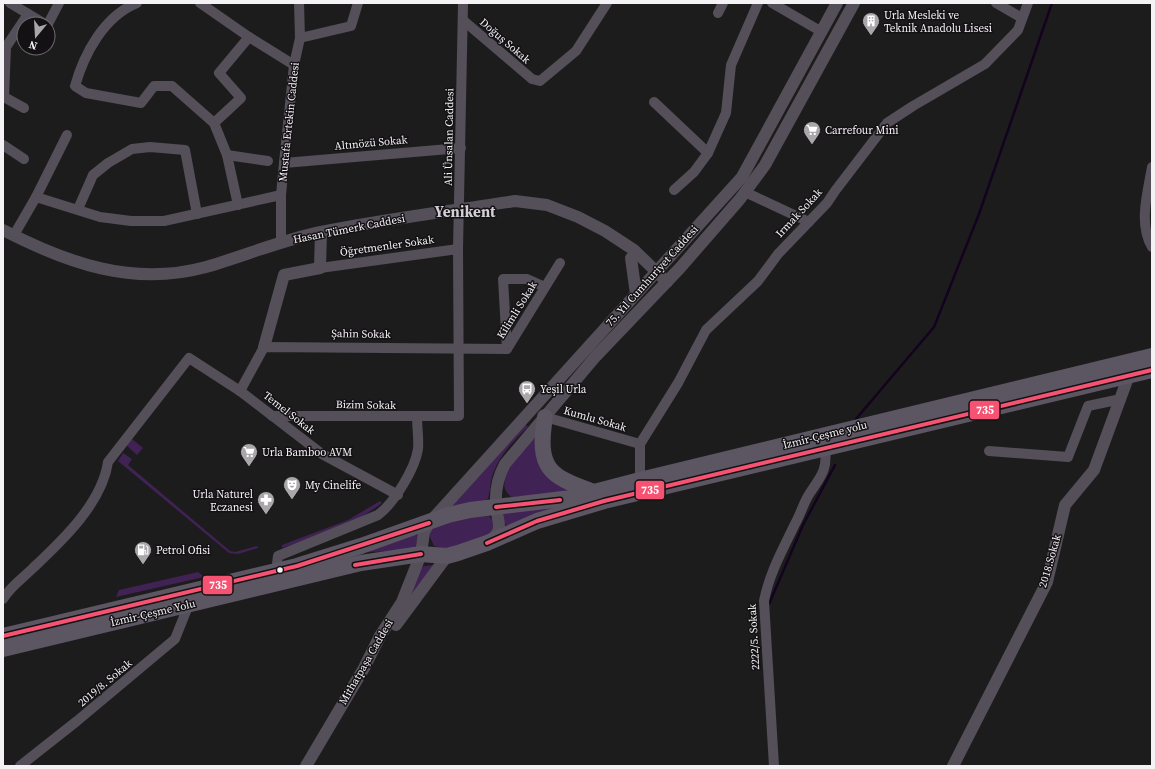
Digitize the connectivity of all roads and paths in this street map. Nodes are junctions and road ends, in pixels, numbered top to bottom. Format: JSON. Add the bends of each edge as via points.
{"nodes":[{"id":1,"x":10,"y":3,"type":"edge"},
{"id":2,"x":59,"y":3,"type":"edge"},
{"id":3,"x":137,"y":3,"type":"edge"},
{"id":4,"x":200,"y":3,"type":"edge"},
{"id":5,"x":299,"y":3,"type":"edge"},
{"id":6,"x":358,"y":3,"type":"edge"},
{"id":7,"x":463,"y":3,"type":"edge"},
{"id":8,"x":607,"y":3,"type":"edge"},
{"id":9,"x":723,"y":3,"type":"edge"},
{"id":10,"x":758,"y":3,"type":"edge"},
{"id":11,"x":772,"y":3,"type":"edge"},
{"id":12,"x":837,"y":3,"type":"edge"},
{"id":13,"x":854,"y":3,"type":"edge"},
{"id":14,"x":996,"y":3,"type":"edge"},
{"id":15,"x":1028,"y":3,"type":"edge"},
{"id":16,"x":718,"y":13,"type":"dead end"},
{"id":17,"x":28,"y":14,"type":"junction"},
{"id":18,"x":32,"y":16,"type":"edge"},
{"id":19,"x":52,"y":16,"type":"edge"},
{"id":20,"x":1022,"y":18,"type":"junction"},
{"id":21,"x":464,"y":21,"type":"junction"},
{"id":22,"x":822,"y":32,"type":"junction"},
{"id":23,"x":249,"y":37,"type":"junction"},
{"id":24,"x":300,"y":38,"type":"junction"},
{"id":25,"x":294,"y":65,"type":"junction"},
{"id":26,"x":654,"y":102,"type":"dead end"},
{"id":27,"x":24,"y":108,"type":"dead end"},
{"id":28,"x":214,"y":123,"type":"junction"},
{"id":29,"x":67,"y":135,"type":"dead end"},
{"id":30,"x":3,"y":145,"type":"edge"},
{"id":31,"x":461,"y":148,"type":"junction"},
{"id":32,"x":708,"y":153,"type":"junction"},
{"id":33,"x":227,"y":155,"type":"junction"},
{"id":34,"x":24,"y":159,"type":"dead end"},
{"id":35,"x":268,"y":161,"type":"dead end"},
{"id":36,"x":284,"y":163,"type":"junction"},
{"id":37,"x":1152,"y":167,"type":"edge"},
{"id":38,"x":674,"y":190,"type":"dead end"},
{"id":39,"x":745,"y":192,"type":"junction"},
{"id":40,"x":281,"y":195,"type":"junction"},
{"id":41,"x":36,"y":197,"type":"junction"},
{"id":42,"x":238,"y":205,"type":"junction"},
{"id":43,"x":78,"y":209,"type":"junction"},
{"id":44,"x":460,"y":210,"type":"junction"},
{"id":45,"x":197,"y":214,"type":"junction"},
{"id":46,"x":809,"y":222,"type":"junction"},
{"id":47,"x":8,"y":232,"type":"edge"},
{"id":48,"x":321,"y":232,"type":"junction"},
{"id":49,"x":281,"y":242,"type":"junction"},
{"id":50,"x":623,"y":245,"type":"junction"},
{"id":51,"x":1152,"y":246,"type":"edge"},
{"id":52,"x":458,"y":249,"type":"junction"},
{"id":53,"x":631,"y":258,"type":"junction"},
{"id":54,"x":560,"y":263,"type":"dead end"},
{"id":55,"x":320,"y":268,"type":"junction"},
{"id":56,"x":652,"y":275,"type":"junction"},
{"id":57,"x":663,"y":285,"type":"junction"},
{"id":58,"x":545,"y":287,"type":"junction"},
{"id":59,"x":636,"y":294,"type":"junction"},
{"id":60,"x":264,"y":347,"type":"junction"},
{"id":61,"x":458,"y":348,"type":"junction"},
{"id":62,"x":507,"y":349,"type":"junction"},
{"id":63,"x":1152,"y":356,"type":"edge"},
{"id":64,"x":1152,"y":370,"type":"edge"},
{"id":65,"x":1129,"y":375,"type":"junction"},
{"id":66,"x":240,"y":391,"type":"junction"},
{"id":67,"x":1121,"y":399,"type":"junction"},
{"id":68,"x":272,"y":416,"type":"junction"},
{"id":69,"x":459,"y":416,"type":"joint"},
{"id":70,"x":417,"y":417,"type":"junction"},
{"id":71,"x":544,"y":417,"type":"junction"},
{"id":72,"x":640,"y":444,"type":"junction"},
{"id":73,"x":825,"y":449,"type":"junction"},
{"id":74,"x":990,"y":451,"type":"dead end"},
{"id":75,"x":640,"y":480,"type":"junction"},
{"id":76,"x":594,"y":492,"type":"junction"},
{"id":77,"x":398,"y":495,"type":"junction"},
{"id":78,"x":496,"y":507,"type":"junction"},
{"id":79,"x":429,"y":523,"type":"junction"},
{"id":80,"x":487,"y":543,"type":"junction"},
{"id":81,"x":421,"y":554,"type":"junction"},
{"id":82,"x":447,"y":556,"type":"junction"},
{"id":83,"x":396,"y":558,"type":"junction"},
{"id":84,"x":276,"y":570,"type":"junction"},
{"id":85,"x":413,"y":574,"type":"junction"},
{"id":86,"x":3,"y":599,"type":"edge"},
{"id":87,"x":189,"y":604,"type":"junction"},
{"id":88,"x":3,"y":636,"type":"edge"},
{"id":89,"x":3,"y":649,"type":"edge"},
{"id":90,"x":364,"y":668,"type":"junction"},
{"id":91,"x":20,"y":766,"type":"edge"},
{"id":92,"x":306,"y":766,"type":"edge"},
{"id":93,"x":774,"y":766,"type":"edge"},
{"id":94,"x":953,"y":766,"type":"edge"}],
"edges":[{"from":1,"to":17,"type":"street"},
{"from":2,"to":19,"type":"street"},
{"from":3,"to":28,"type":"street","via":[[129,6],[104,26],[81,66],[74,86],[86,93],[141,103],[154,86],[172,86]]},
{"from":4,"to":23,"type":"street"},
{"from":5,"to":24,"type":"street","name":"Mustafa Ertekin Caddesi"},
{"from":6,"to":24,"type":"street","via":[[351,26]]},
{"from":7,"to":21,"type":"street","name":"Ali Ünsalan Caddesi"},
{"from":8,"to":21,"type":"street","name":"Doğuş Sokak","via":[[576,51],[536,80]]},
{"from":9,"to":16,"type":"street"},
{"from":10,"to":32,"type":"street","via":[[731,65],[726,113]]},
{"from":11,"to":22,"type":"street"},
{"from":12,"to":22,"type":"street","name":"75. Yıl Cumhuriyet Caddesi"},
{"from":13,"to":39,"type":"street","name":"75. Yıl Cumhuriyet Caddesi","via":[[765,165]]},
{"from":14,"to":20,"type":"street"},
{"from":15,"to":20,"type":"street","name":"Irmak Sokak"},
{"from":17,"to":18,"type":"street"},
{"from":17,"to":27,"type":"street","via":[[6,47],[4,97]]},
{"from":20,"to":46,"type":"street","name":"Irmak Sokak","via":[[1018,30],[985,64],[887,123],[827,203]]},
{"from":21,"to":31,"type":"street","name":"Ali Ünsalan Caddesi"},
{"from":22,"to":56,"type":"street","name":"75. Yıl Cumhuriyet Caddesi","via":[[742,177]]},
{"from":23,"to":25,"type":"street"},
{"from":23,"to":28,"type":"street","via":[[219,73],[241,98]]},
{"from":24,"to":25,"type":"street","name":"Mustafa Ertekin Caddesi"},
{"from":25,"to":36,"type":"street","name":"Mustafa Ertekin Caddesi"},
{"from":26,"to":32,"type":"street"},
{"from":28,"to":33,"type":"street"},
{"from":29,"to":41,"type":"street"},
{"from":30,"to":34,"type":"street"},
{"from":31,"to":36,"type":"street","name":"Altınözü Sokak"},
{"from":31,"to":44,"type":"street","name":"Ali Ünsalan Caddesi"},
{"from":32,"to":38,"type":"street","via":[[694,172]]},
{"from":33,"to":35,"type":"street"},
{"from":33,"to":42,"type":"street"},
{"from":36,"to":40,"type":"street","name":"Mustafa Ertekin Caddesi"},
{"from":37,"to":51,"type":"street","via":[[1145,204],[1146,237]]},
{"from":39,"to":46,"type":"street"},
{"from":39,"to":57,"type":"street","name":"75. Yıl Cumhuriyet Caddesi"},
{"from":40,"to":42,"type":"street"},
{"from":40,"to":49,"type":"street","name":"Mustafa Ertekin Caddesi"},
{"from":41,"to":43,"type":"street"},
{"from":41,"to":47,"type":"street"},
{"from":42,"to":45,"type":"street"},
{"from":43,"to":45,"type":"street","via":[[100,217],[131,222],[164,221]]},
{"from":43,"to":45,"type":"street","via":[[92,175],[108,163],[132,149],[171,148],[185,150]]},
{"from":44,"to":48,"type":"street","name":"Hasan Tümerk Caddesi"},
{"from":44,"to":50,"type":"street","name":"Hasan Tümerk Caddesi","via":[[515,201],[547,205],[605,231]]},
{"from":44,"to":52,"type":"street","name":"Ali Ünsalan Caddesi"},
{"from":46,"to":72,"type":"street","name":"Irmak Sokak","via":[[778,254],[758,280],[706,330],[678,383]]},
{"from":47,"to":49,"type":"street","name":"Hasan Tümerk Caddesi","via":[[70,260],[108,271],[154,274],[204,267]]},
{"from":48,"to":49,"type":"street","name":"Hasan Tümerk Caddesi"},
{"from":48,"to":55,"type":"street"},
{"from":50,"to":53,"type":"street"},
{"from":50,"to":56,"type":"street","name":"Hasan Tümerk Caddesi","via":[[634,250]]},
{"from":52,"to":55,"type":"street","name":"Öğretmenler Sokak"},
{"from":52,"to":61,"type":"street","name":"Ali Ünsalan Caddesi"},
{"from":53,"to":56,"type":"street"},
{"from":53,"to":59,"type":"street"},
{"from":54,"to":58,"type":"street","name":"Kilimli Sokak"},
{"from":55,"to":60,"type":"street","via":[[284,275]]},
{"from":56,"to":57,"type":"street"},
{"from":56,"to":59,"type":"street","name":"75. Yıl Cumhuriyet Caddesi"},
{"from":57,"to":71,"type":"street","name":"75. Yıl Cumhuriyet Caddesi","via":[[596,356]]},
{"from":58,"to":62,"type":"street","name":"Kilimli Sokak"},
{"from":58,"to":62,"type":"street","via":[[527,279],[504,279]]},
{"from":59,"to":79,"type":"street","name":"75. Yıl Cumhuriyet Caddesi"},
{"from":60,"to":61,"type":"street","name":"Şahin Sokak"},
{"from":60,"to":66,"type":"street"},
{"from":61,"to":62,"type":"street","name":"Kilimli Sokak"},
{"from":61,"to":69,"type":"street","name":"Ali Ünsalan Caddesi"},
{"from":63,"to":75,"type":"highway","name":"İzmir-Çeşme yolu"},
{"from":64,"to":65,"type":"highway","name":"İzmir-Çeşme yolu"},
{"from":65,"to":67,"type":"street","name":"2018.Sokak"},
{"from":65,"to":73,"type":"highway","name":"İzmir-Çeşme yolu"},
{"from":66,"to":68,"type":"street","name":"Temel Sokak"},
{"from":66,"to":86,"type":"street","name":"Temel Sokak","via":[[189,358],[108,462],[106,476],[82,518]]},
{"from":67,"to":74,"type":"street","via":[[1088,406],[1068,457]]},
{"from":67,"to":94,"type":"street","name":"2018.Sokak","via":[[1094,470],[1065,505],[1046,582]]},
{"from":68,"to":70,"type":"street","name":"Bizim Sokak"},
{"from":68,"to":77,"type":"street","name":"Temel Sokak","via":[[322,454]]},
{"from":69,"to":70,"type":"street","name":"Bizim Sokak"},
{"from":70,"to":77,"type":"street","via":[[416,456]]},
{"from":71,"to":72,"type":"street","name":"Kumlu Sokak"},
{"from":71,"to":76,"type":"highway","via":[[541,437],[547,468],[561,479]]},
{"from":71,"to":78,"type":"street","name":"75. Yıl Cumhuriyet Caddesi","via":[[499,475]]},
{"from":72,"to":75,"type":"street"},
{"from":73,"to":80,"type":"highway","name":"İzmir-Çeşme yolu","via":[[604,501],[537,521]]},
{"from":73,"to":93,"type":"street","name":"2222/5. Sokak","via":[[823,474],[808,496],[778,557],[764,601]]},
{"from":75,"to":76,"type":"highway","name":"İzmir-Çeşme yolu"},
{"from":76,"to":78,"type":"highway","name":"İzmir-Çeşme yolu","via":[[571,498]]},
{"from":77,"to":84,"type":"street","via":[[387,509],[378,515],[278,556]]},
{"from":78,"to":79,"type":"highway","name":"İzmir-Çeşme yolu","via":[[448,515]]},
{"from":78,"to":80,"type":"street","name":"75. Yıl Cumhuriyet Caddesi","via":[[499,529],[496,536]]},
{"from":79,"to":81,"type":"street","name":"Mithatpaşa Caddesi","via":[[424,532]]},
{"from":79,"to":84,"type":"highway","name":"İzmir-Çeşme Yolu","via":[[361,546]]},
{"from":80,"to":82,"type":"highway","name":"İzmir-Çeşme yolu"},
{"from":81,"to":82,"type":"highway","name":"İzmir-Çeşme Yolu"},
{"from":81,"to":83,"type":"highway","name":"İzmir-Çeşme Yolu"},
{"from":81,"to":85,"type":"street","name":"Mithatpaşa Caddesi"},
{"from":82,"to":90,"type":"street"},
{"from":83,"to":85,"type":"street","via":[[408,563]]},
{"from":83,"to":87,"type":"highway","name":"İzmir-Çeşme Yolu"},
{"from":84,"to":88,"type":"highway","name":"İzmir-Çeşme Yolu"},
{"from":85,"to":90,"type":"street","name":"Mithatpaşa Caddesi","via":[[402,602],[380,636]]},
{"from":87,"to":89,"type":"highway","name":"İzmir-Çeşme Yolu"},
{"from":87,"to":91,"type":"street","name":"2019/8. Sokak","via":[[175,639],[77,722]]},
{"from":90,"to":92,"type":"street","name":"Mithatpaşa Caddesi"}]}
